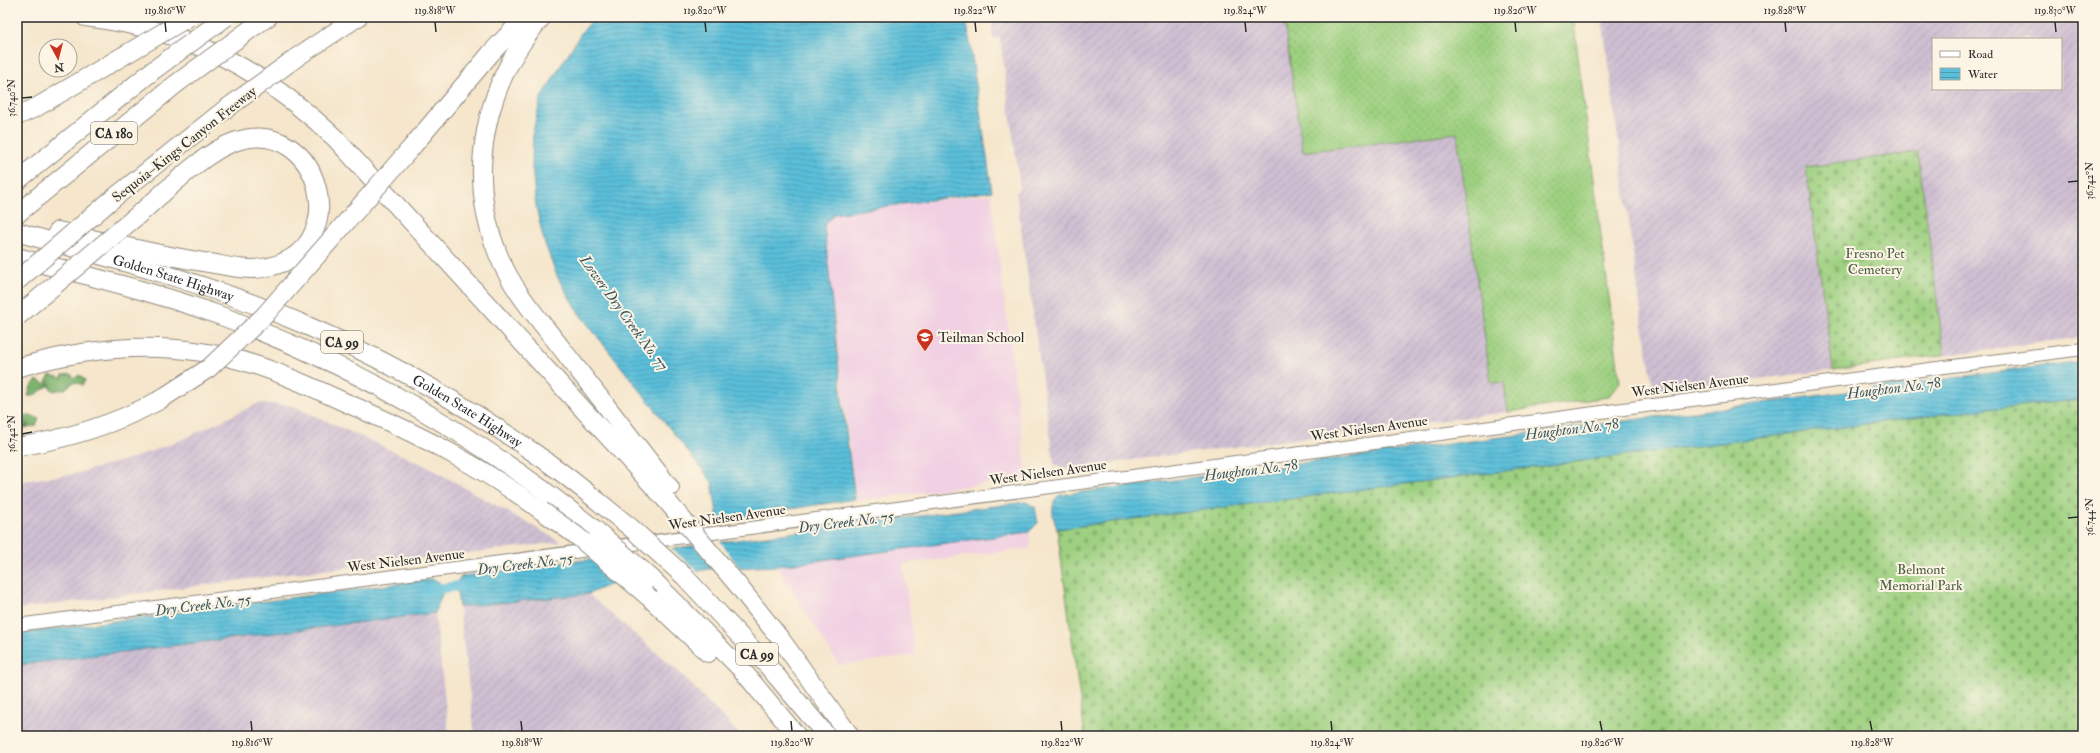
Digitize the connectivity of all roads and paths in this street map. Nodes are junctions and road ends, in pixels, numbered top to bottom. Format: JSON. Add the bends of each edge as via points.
{"nodes":[{"id":1,"x":85,"y":17,"type":"edge"},
{"id":2,"x":189,"y":17,"type":"edge"},
{"id":3,"x":226,"y":17,"type":"edge"},
{"id":4,"x":358,"y":17,"type":"edge"},
{"id":5,"x":525,"y":17,"type":"edge"},
{"id":6,"x":542,"y":17,"type":"edge"},
{"id":7,"x":262,"y":21,"type":"edge"},
{"id":8,"x":17,"y":116,"type":"edge"},
{"id":9,"x":19,"y":179,"type":"edge"},
{"id":10,"x":17,"y":214,"type":"edge"},
{"id":11,"x":17,"y":222,"type":"edge"},
{"id":12,"x":17,"y":232,"type":"edge"},
{"id":13,"x":17,"y":257,"type":"edge"},
{"id":14,"x":17,"y":268,"type":"edge"},
{"id":15,"x":17,"y":281,"type":"edge"},
{"id":16,"x":17,"y":316,"type":"edge"},
{"id":17,"x":222,"y":317,"type":"junction"},
{"id":18,"x":2083,"y":350,"type":"edge"},
{"id":19,"x":17,"y":368,"type":"edge"},
{"id":20,"x":17,"y":446,"type":"edge"},
{"id":21,"x":671,"y":498,"type":"junction"},
{"id":22,"x":17,"y":625,"type":"edge"},
{"id":23,"x":785,"y":736,"type":"edge"},
{"id":24,"x":797,"y":736,"type":"edge"},
{"id":25,"x":827,"y":736,"type":"edge"},
{"id":26,"x":850,"y":736,"type":"edge"}],
"edges":[{"from":1,"to":21,"type":"highway","via":[[146,27],[203,47],[258,76],[308,113],[335,138]]},
{"from":2,"to":8,"type":"highway","bridge":true,"via":[[37,107]]},
{"from":3,"to":9,"type":"highway","bridge":true,"via":[[151,72]]},
{"from":4,"to":15,"type":"highway","name":"Sequoia–Kings Canyon Freeway","bridge":true,"via":[[300,55],[224,111],[110,201]]},
{"from":5,"to":20,"type":"highway","bridge":true,"via":[[491,52],[264,316],[209,368],[131,415],[71,437]]},
{"from":6,"to":21,"type":"highway","via":[[521,44],[500,82],[487,123],[481,172],[484,207],[490,231],[498,255],[518,292]]},
{"from":7,"to":10,"type":"highway","number":"CA 180","bridge":true,"via":[[176,84]]},
{"from":11,"to":16,"type":"highway","bridge":true,"via":[[198,261],[240,268],[262,268],[288,259],[308,242],[318,223],[320,201],[316,182],[301,157],[285,145],[263,138],[235,141],[186,174],[145,209]]},
{"from":12,"to":25,"type":"highway","name":"Golden State Highway","number":"CA 99","bridge":true,"via":[[153,270],[229,295],[303,324],[429,386],[488,422],[544,460],[630,527],[684,576],[767,665]]},
{"from":13,"to":17,"type":"highway","name":"Golden State Highway","number":"CA 99","via":[[148,293]]},
{"from":14,"to":17,"type":"highway"},
{"from":17,"to":24,"type":"highway","name":"Golden State Highway","number":"CA 99","bridge":true,"via":[[293,345],[349,371],[418,407],[516,469],[598,532],[651,578],[742,670]]},
{"from":18,"to":22,"type":"street","name":"West Nielsen Avenue","via":[[1638,406],[517,560]]},
{"from":19,"to":23,"type":"highway","bridge":true,"via":[[77,353],[127,347],[178,349],[227,357],[281,374],[421,436],[504,483],[577,536],[651,599],[732,678]]},
{"from":21,"to":26,"type":"highway","bridge":true,"via":[[782,642]]}]}
